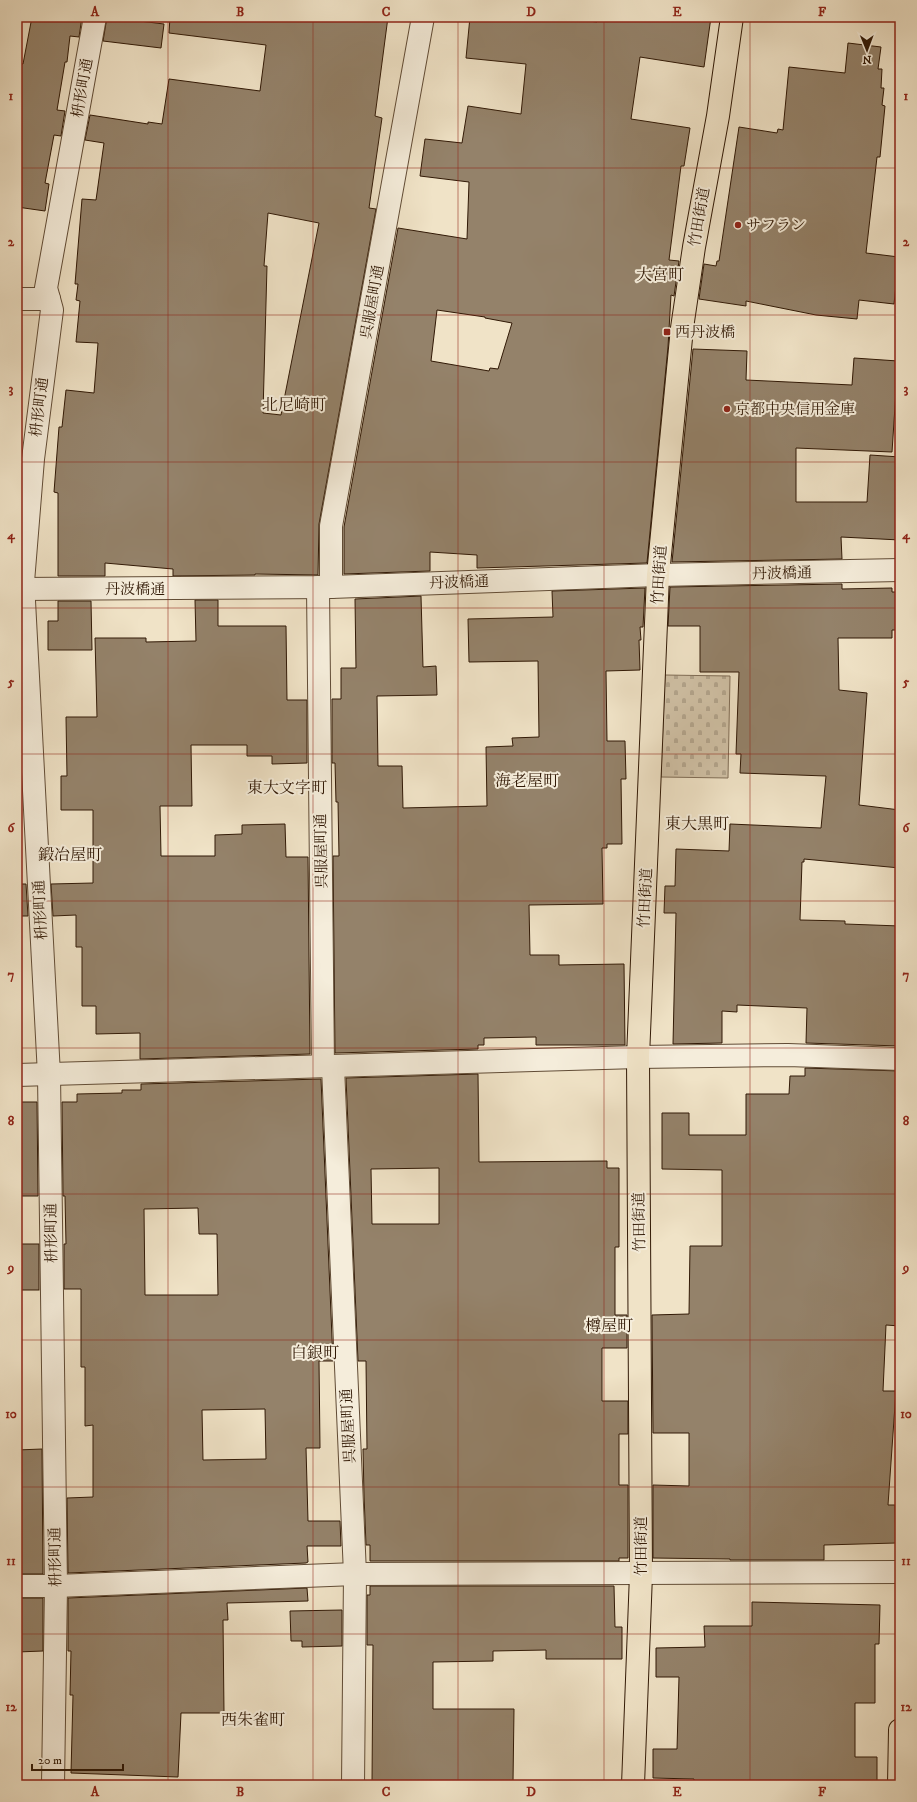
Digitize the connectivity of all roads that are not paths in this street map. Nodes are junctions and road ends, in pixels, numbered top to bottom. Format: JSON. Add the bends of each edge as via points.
{"nodes":[{"id":1,"x":95,"y":17,"type":"edge"},
{"id":2,"x":423,"y":17,"type":"edge"},
{"id":3,"x":732,"y":17,"type":"edge"},
{"id":4,"x":17,"y":299,"type":"edge"},
{"id":5,"x":49,"y":299,"type":"junction"},
{"id":6,"x":900,"y":570,"type":"edge"},
{"id":7,"x":658,"y":575,"type":"junction"},
{"id":8,"x":324,"y":587,"type":"junction"},
{"id":9,"x":20,"y":589,"type":"edge"},
{"id":10,"x":638,"y":1057,"type":"junction"},
{"id":11,"x":900,"y":1059,"type":"edge"},
{"id":12,"x":328,"y":1067,"type":"junction"},
{"id":13,"x":17,"y":1075,"type":"edge"},
{"id":14,"x":49,"y":1075,"type":"junction"},
{"id":15,"x":900,"y":1572,"type":"edge"},
{"id":16,"x":355,"y":1574,"type":"junction"},
{"id":17,"x":641,"y":1574,"type":"junction"},
{"id":18,"x":17,"y":1586,"type":"edge"},
{"id":19,"x":56,"y":1586,"type":"junction"},
{"id":20,"x":900,"y":1730,"type":"edge"},
{"id":21,"x":53,"y":1785,"type":"edge"},
{"id":22,"x":353,"y":1785,"type":"edge"},
{"id":23,"x":633,"y":1785,"type":"edge"},
{"id":24,"x":899,"y":1785,"type":"edge"}],
"edges":[{"from":1,"to":5,"type":"street","name":"枡形町通","via":[[46,288]]},
{"from":2,"to":8,"type":"street","name":"呉服屋町通","via":[[331,526]]},
{"from":3,"to":7,"type":"main road","name":"竹田街道","via":[[682,328]]},
{"from":4,"to":5,"type":"street"},
{"from":5,"to":9,"type":"street","name":"枡形町通","via":[[52,310]]},
{"from":6,"to":7,"type":"street","name":"丹波橋通"},
{"from":7,"to":8,"type":"street","name":"丹波橋通"},
{"from":7,"to":10,"type":"main road","name":"竹田街道"},
{"from":8,"to":9,"type":"street","name":"丹波橋通"},
{"from":8,"to":12,"type":"street","name":"呉服屋町通"},
{"from":9,"to":14,"type":"street","name":"枡形町通"},
{"from":10,"to":11,"type":"street","via":[[788,1055]]},
{"from":10,"to":12,"type":"street"},
{"from":10,"to":17,"type":"main road","name":"竹田街道"},
{"from":12,"to":14,"type":"street"},
{"from":12,"to":16,"type":"street","name":"呉服屋町通"},
{"from":13,"to":14,"type":"street"},
{"from":14,"to":19,"type":"street","name":"枡形町通"},
{"from":15,"to":17,"type":"street"},
{"from":16,"to":17,"type":"street"},
{"from":16,"to":19,"type":"street"},
{"from":16,"to":22,"type":"street","name":"呉服屋町通"},
{"from":17,"to":23,"type":"main road","name":"竹田街道"},
{"from":18,"to":19,"type":"street"},
{"from":19,"to":21,"type":"street","name":"枡形町通"},
{"from":20,"to":24,"type":"main road"}]}
